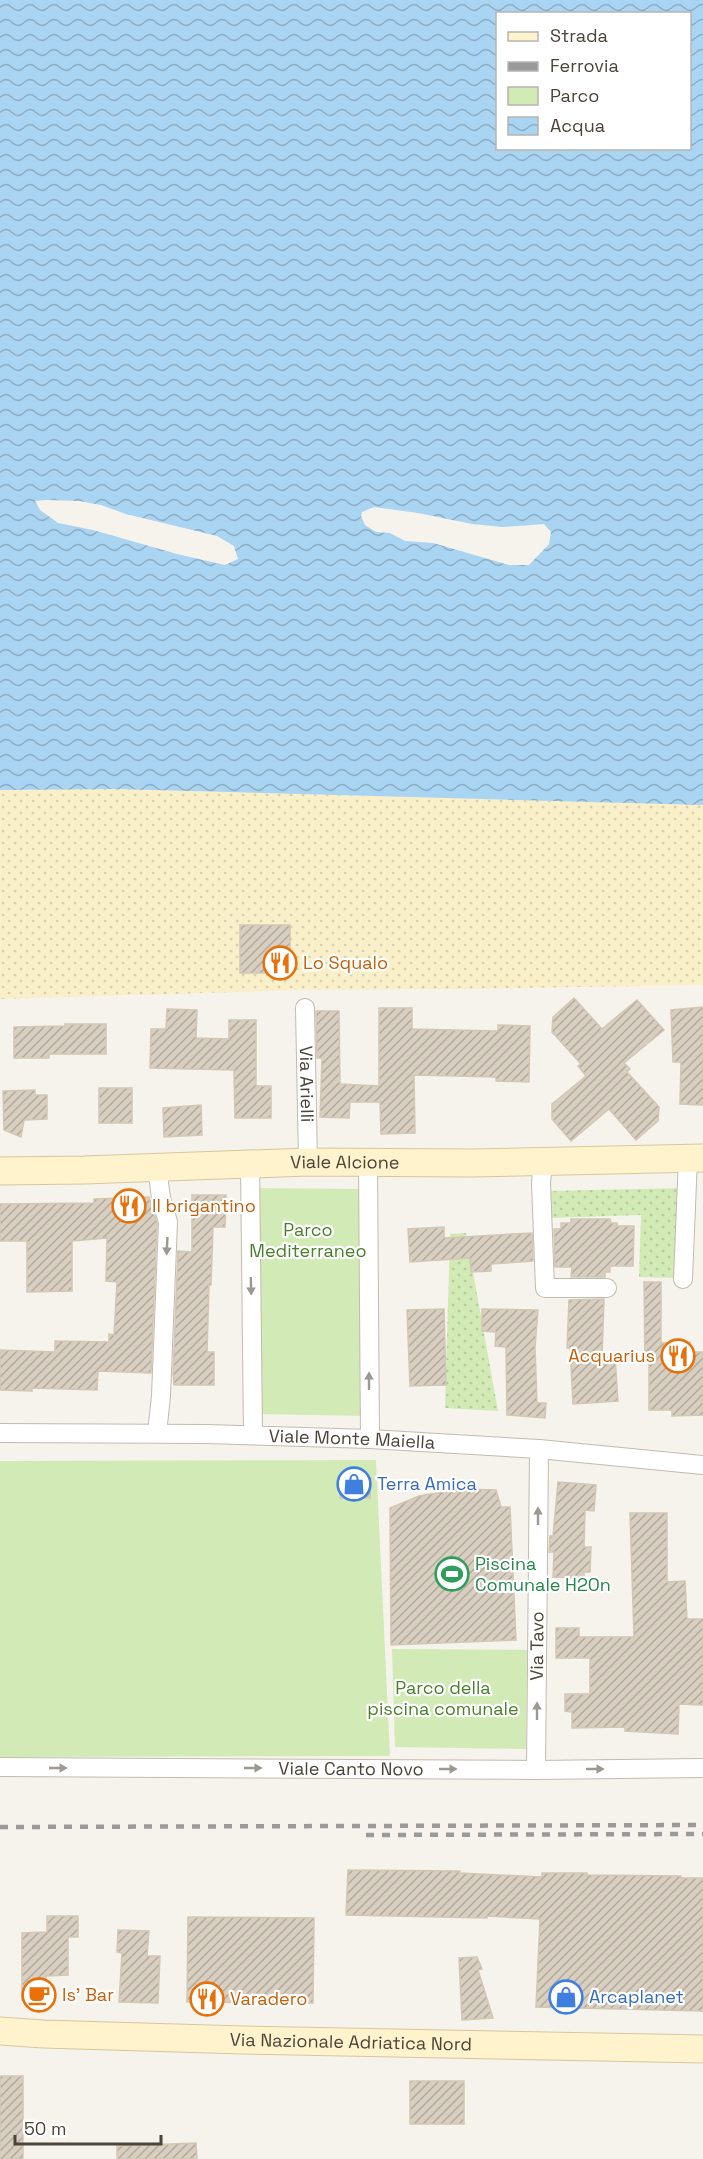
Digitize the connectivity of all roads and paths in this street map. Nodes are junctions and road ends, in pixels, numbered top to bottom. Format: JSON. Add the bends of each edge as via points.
{"nodes":[{"id":1,"x":305,"y":1008,"type":"dead end"},
{"id":2,"x":696,"y":1158,"type":"edge"},
{"id":3,"x":543,"y":1161,"type":"junction"},
{"id":4,"x":308,"y":1162,"type":"junction"},
{"id":5,"x":368,"y":1162,"type":"junction"},
{"id":6,"x":250,"y":1165,"type":"junction"},
{"id":7,"x":157,"y":1168,"type":"junction"},
{"id":8,"x":0,"y":1171,"type":"edge"},
{"id":9,"x":683,"y":1279,"type":"dead end"},
{"id":10,"x":607,"y":1288,"type":"dead end"},
{"id":11,"x":0,"y":1433,"type":"edge"},
{"id":12,"x":157,"y":1433,"type":"junction"},
{"id":13,"x":253,"y":1435,"type":"junction"},
{"id":14,"x":370,"y":1439,"type":"junction"},
{"id":15,"x":539,"y":1449,"type":"junction"},
{"id":16,"x":703,"y":1465,"type":"edge"},
{"id":17,"x":0,"y":1767,"type":"edge"},
{"id":18,"x":703,"y":1768,"type":"edge"},
{"id":19,"x":536,"y":1770,"type":"junction"},
{"id":20,"x":0,"y":2031,"type":"edge"},
{"id":21,"x":703,"y":2049,"type":"edge"}],
"edges":[{"from":1,"to":4,"type":"street","name":"Via Arielli"},
{"from":2,"to":3,"type":"street","name":"Viale Alcione"},
{"from":2,"to":9,"type":"street","name":"Viale Alcione"},
{"from":3,"to":5,"type":"street","name":"Viale Alcione"},
{"from":3,"to":10,"type":"street","via":[[545,1288]]},
{"from":4,"to":5,"type":"street","name":"Viale Alcione"},
{"from":4,"to":6,"type":"street","name":"Viale Alcione"},
{"from":14,"to":5,"type":"street","one_way":true},
{"from":6,"to":7,"type":"street","name":"Viale Alcione"},
{"from":6,"to":13,"type":"street","one_way":true},
{"from":7,"to":8,"type":"street","name":"Viale Alcione"},
{"from":7,"to":12,"type":"street","one_way":true,"via":[[168,1222]]},
{"from":11,"to":12,"type":"street","name":"Viale Monte Maiella"},
{"from":12,"to":13,"type":"street","name":"Viale Monte Maiella"},
{"from":13,"to":14,"type":"street","name":"Viale Monte Maiella"},
{"from":14,"to":15,"type":"street","name":"Viale Monte Maiella"},
{"from":15,"to":16,"type":"street","name":"Viale Monte Maiella"},
{"from":19,"to":15,"type":"street","name":"Via Tavo","one_way":true},
{"from":17,"to":19,"type":"street","name":"Viale Canto Novo","one_way":true},
{"from":19,"to":18,"type":"street","name":"Viale Canto Novo","one_way":true},
{"from":20,"to":21,"type":"street","name":"Via Nazionale Adriatica Nord"}]}
